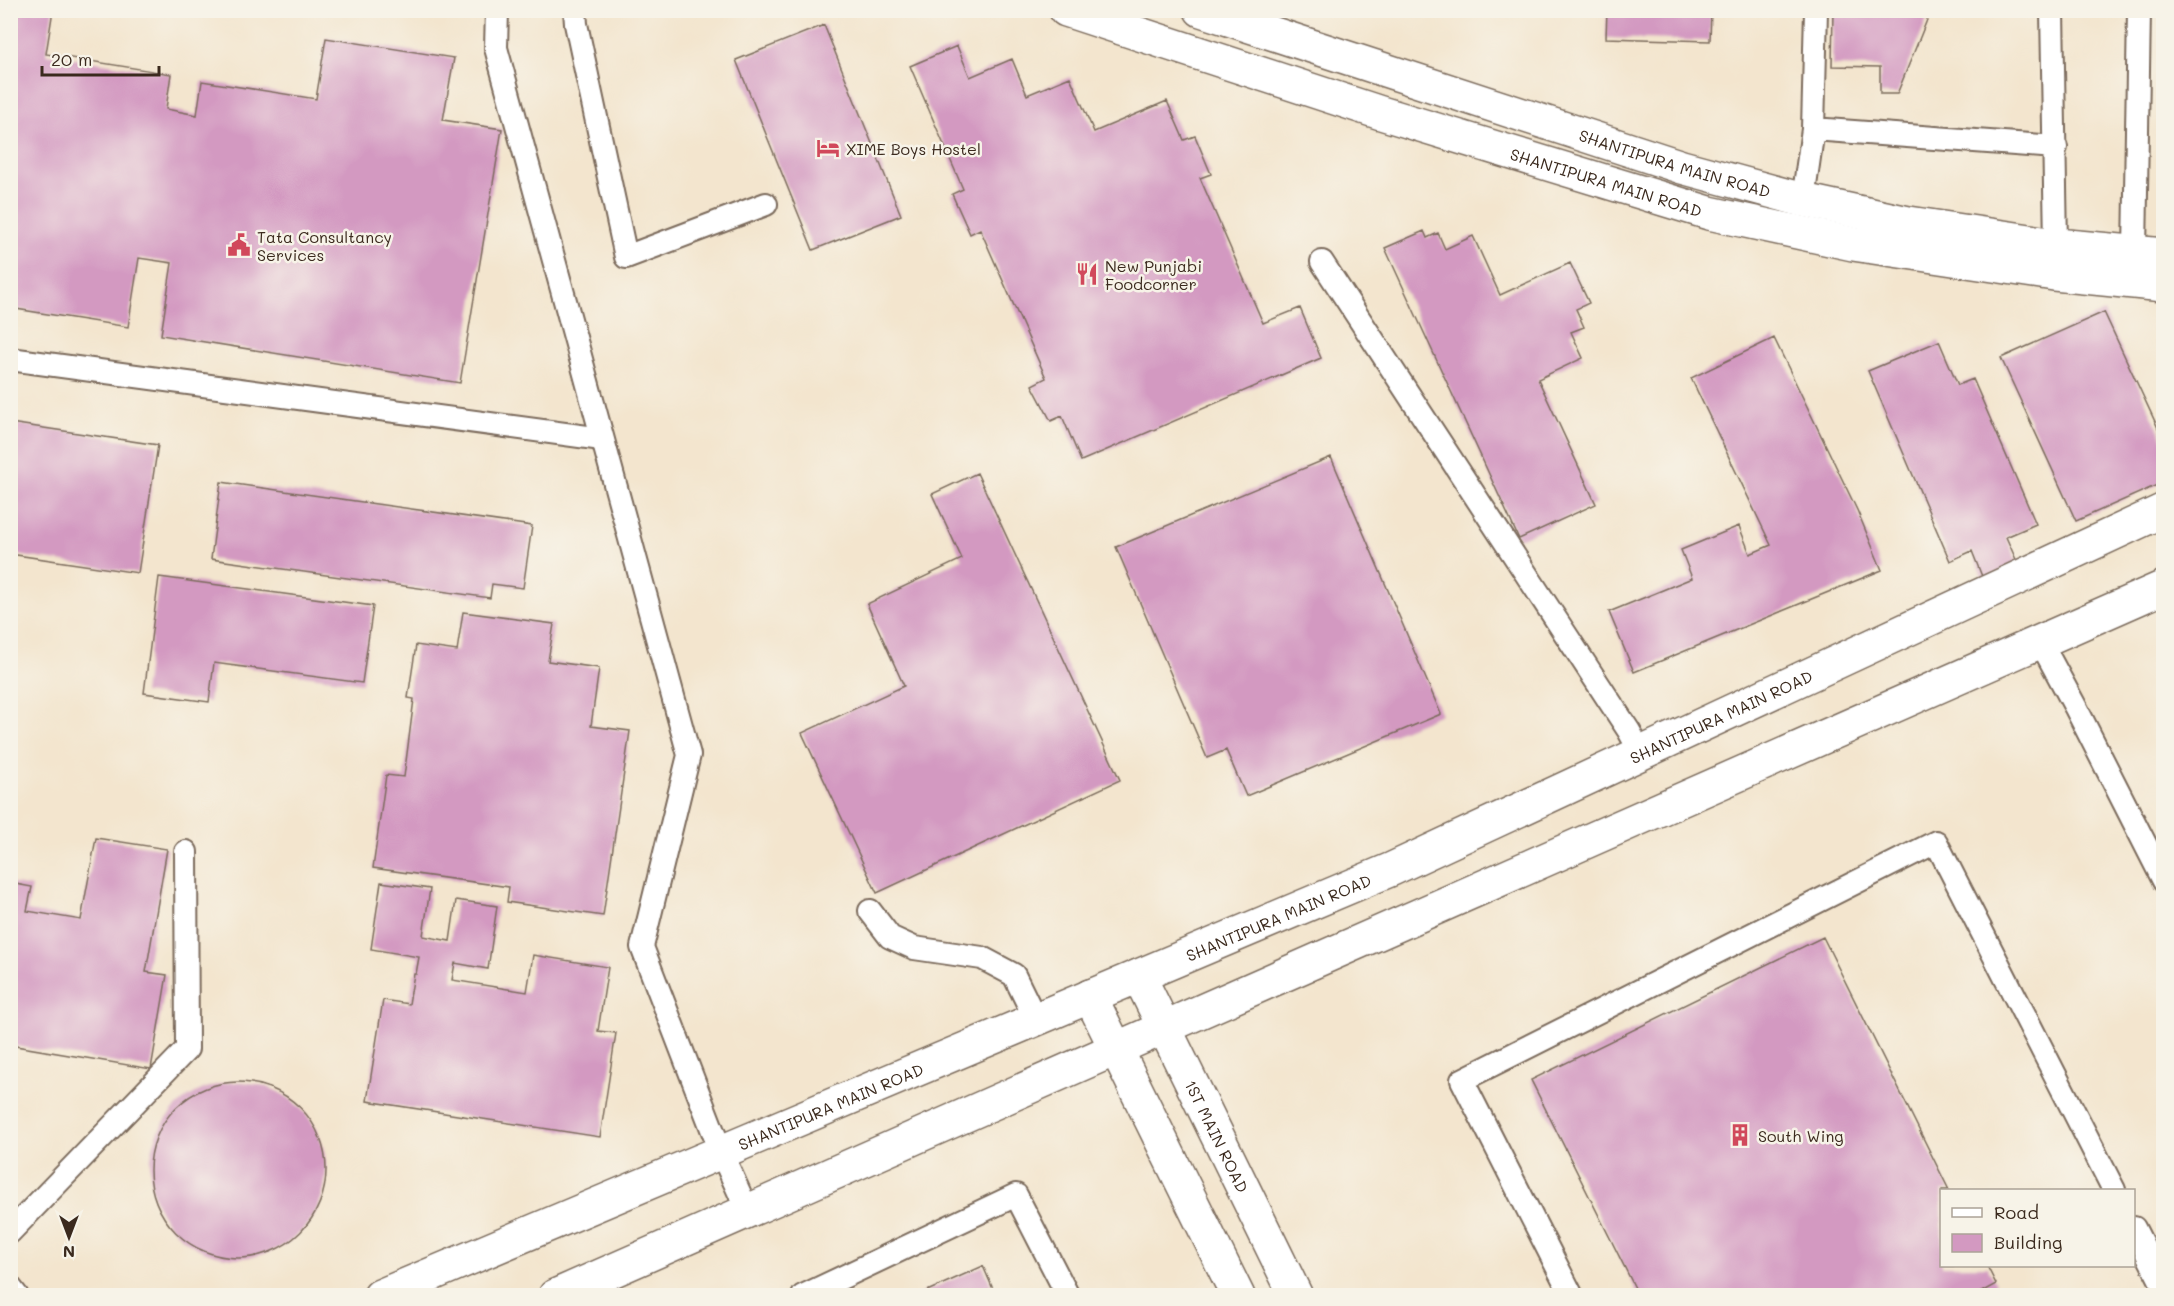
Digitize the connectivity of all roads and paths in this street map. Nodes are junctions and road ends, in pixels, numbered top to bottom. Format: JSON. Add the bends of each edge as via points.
{"nodes":[{"id":1,"x":497,"y":10,"type":"edge"},
{"id":2,"x":575,"y":10,"type":"edge"},
{"id":3,"x":1066,"y":10,"type":"edge"},
{"id":4,"x":1201,"y":10,"type":"edge"},
{"id":5,"x":1816,"y":10,"type":"edge"},
{"id":6,"x":2052,"y":10,"type":"edge"},
{"id":7,"x":2139,"y":10,"type":"edge"},
{"id":8,"x":1813,"y":129,"type":"junction"},
{"id":9,"x":2056,"y":147,"type":"junction"},
{"id":10,"x":1803,"y":200,"type":"junction"},
{"id":11,"x":766,"y":204,"type":"dead end"},
{"id":12,"x":2056,"y":245,"type":"junction"},
{"id":13,"x":2149,"y":254,"type":"edge"},
{"id":14,"x":1322,"y":261,"type":"dead end"},
{"id":15,"x":2163,"y":285,"type":"edge"},
{"id":16,"x":10,"y":358,"type":"edge"},
{"id":17,"x":602,"y":439,"type":"junction"},
{"id":18,"x":2163,"y":510,"type":"edge"},
{"id":19,"x":2163,"y":587,"type":"edge"},
{"id":20,"x":2040,"y":641,"type":"junction"},
{"id":21,"x":1641,"y":753,"type":"junction"},
{"id":22,"x":186,"y":852,"type":"dead end"},
{"id":23,"x":2163,"y":881,"type":"edge"},
{"id":24,"x":870,"y":911,"type":"dead end"},
{"id":25,"x":1139,"y":976,"type":"junction"},
{"id":26,"x":1090,"y":996,"type":"junction"},
{"id":27,"x":1036,"y":1020,"type":"junction"},
{"id":28,"x":1164,"y":1027,"type":"junction"},
{"id":29,"x":1116,"y":1048,"type":"junction"},
{"id":30,"x":721,"y":1152,"type":"junction"},
{"id":31,"x":2113,"y":1189,"type":"edge"},
{"id":32,"x":748,"y":1212,"type":"junction"},
{"id":33,"x":10,"y":1232,"type":"edge"},
{"id":34,"x":2135,"y":1232,"type":"edge"},
{"id":35,"x":10,"y":1287,"type":"edge"},
{"id":36,"x":2163,"y":1287,"type":"edge"},
{"id":37,"x":18,"y":1296,"type":"edge"},
{"id":38,"x":380,"y":1296,"type":"edge"},
{"id":39,"x":555,"y":1296,"type":"edge"},
{"id":40,"x":803,"y":1296,"type":"edge"},
{"id":41,"x":1068,"y":1296,"type":"edge"},
{"id":42,"x":1238,"y":1296,"type":"edge"},
{"id":43,"x":1296,"y":1296,"type":"edge"},
{"id":44,"x":1572,"y":1296,"type":"edge"}],
"edges":[{"from":1,"to":17,"type":"lane","via":[[496,48]]},
{"from":2,"to":11,"type":"lane","via":[[626,257]]},
{"from":3,"to":15,"type":"street","name":"SHANTIPURA MAIN ROAD","via":[[1381,113],[1709,213],[1853,244],[2054,274]]},
{"from":4,"to":10,"type":"street","name":"SHANTIPURA MAIN ROAD","via":[[1682,167]]},
{"from":5,"to":8,"type":"lane"},
{"from":6,"to":9,"type":"lane"},
{"from":7,"to":13,"type":"lane"},
{"from":8,"to":9,"type":"lane"},
{"from":8,"to":10,"type":"lane"},
{"from":9,"to":12,"type":"lane"},
{"from":10,"to":12,"type":"street","name":"SHANTIPURA MAIN ROAD","via":[[1910,223]]},
{"from":12,"to":13,"type":"street","name":"SHANTIPURA MAIN ROAD"},
{"from":14,"to":21,"type":"lane"},
{"from":16,"to":17,"type":"lane"},
{"from":17,"to":30,"type":"lane","via":[[689,755],[642,947]]},
{"from":18,"to":21,"type":"street","name":"SHANTIPURA MAIN ROAD"},
{"from":19,"to":20,"type":"street"},
{"from":20,"to":23,"type":"lane"},
{"from":20,"to":28,"type":"street"},
{"from":21,"to":25,"type":"street","name":"SHANTIPURA MAIN ROAD","via":[[1392,869]]},
{"from":22,"to":33,"type":"lane","via":[[187,1048]]},
{"from":24,"to":27,"type":"lane","via":[[890,937],[914,948],[982,958],[1014,975]]},
{"from":25,"to":26,"type":"street","name":"SHANTIPURA MAIN ROAD"},
{"from":25,"to":28,"type":"street","name":"1ST MAIN ROAD"},
{"from":26,"to":27,"type":"street","name":"SHANTIPURA MAIN ROAD"},
{"from":26,"to":29,"type":"street"},
{"from":27,"to":30,"type":"street","name":"SHANTIPURA MAIN ROAD"},
{"from":28,"to":29,"type":"street"},
{"from":28,"to":43,"type":"street","name":"1ST MAIN ROAD"},
{"from":29,"to":32,"type":"street"},
{"from":29,"to":42,"type":"street"},
{"from":30,"to":32,"type":"lane"},
{"from":30,"to":38,"type":"street","name":"SHANTIPURA MAIN ROAD"},
{"from":31,"to":44,"type":"lane","via":[[1936,842],[1462,1080]]},
{"from":32,"to":39,"type":"street"},
{"from":34,"to":36,"type":"lane"},
{"from":35,"to":37,"type":"lane"},
{"from":40,"to":41,"type":"lane","via":[[1016,1195]]}]}
